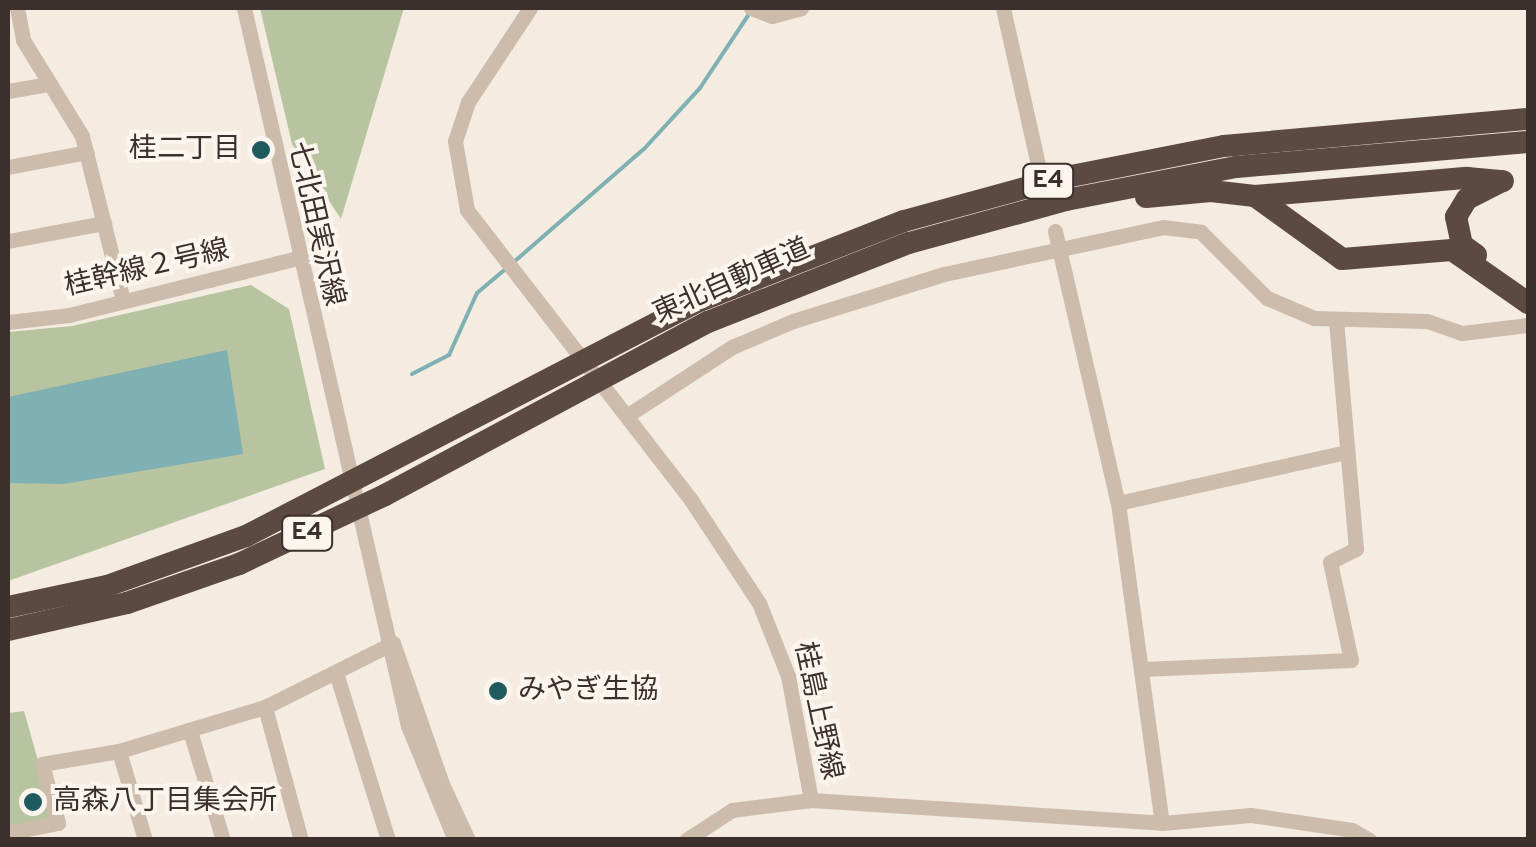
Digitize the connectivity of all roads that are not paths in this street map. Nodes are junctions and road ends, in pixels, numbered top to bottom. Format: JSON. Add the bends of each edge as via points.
{"nodes":[{"id":1,"x":244,"y":8,"type":"edge"},
{"id":2,"x":530,"y":8,"type":"edge"},
{"id":3,"x":802,"y":8,"type":"edge"},
{"id":4,"x":1003,"y":8,"type":"edge"},
{"id":5,"x":756,"y":11,"type":"edge"},
{"id":6,"x":14,"y":13,"type":"edge"},
{"id":7,"x":48,"y":84,"type":"junction"},
{"id":8,"x":8,"y":90,"type":"edge"},
{"id":9,"x":1528,"y":118,"type":"edge"},
{"id":10,"x":1528,"y":142,"type":"edge"},
{"id":11,"x":87,"y":152,"type":"junction"},
{"id":12,"x":8,"y":167,"type":"edge"},
{"id":13,"x":1040,"y":172,"type":"dead end"},
{"id":14,"x":1255,"y":196,"type":"junction"},
{"id":15,"x":989,"y":220,"type":"junction"},
{"id":16,"x":104,"y":223,"type":"junction"},
{"id":17,"x":1055,"y":231,"type":"dead end"},
{"id":18,"x":8,"y":241,"type":"edge"},
{"id":19,"x":1060,"y":248,"type":"junction"},
{"id":20,"x":298,"y":258,"type":"junction"},
{"id":21,"x":1528,"y":291,"type":"edge"},
{"id":22,"x":123,"y":301,"type":"junction"},
{"id":23,"x":1528,"y":303,"type":"edge"},
{"id":24,"x":8,"y":322,"type":"edge"},
{"id":25,"x":1336,"y":322,"type":"junction"},
{"id":26,"x":1528,"y":325,"type":"edge"},
{"id":27,"x":603,"y":362,"type":"junction"},
{"id":28,"x":628,"y":415,"type":"junction"},
{"id":29,"x":1347,"y":452,"type":"junction"},
{"id":30,"x":1118,"y":503,"type":"junction"},
{"id":31,"x":8,"y":607,"type":"edge"},
{"id":32,"x":8,"y":630,"type":"edge"},
{"id":33,"x":394,"y":643,"type":"junction"},
{"id":34,"x":1143,"y":669,"type":"junction"},
{"id":35,"x":337,"y":676,"type":"junction"},
{"id":36,"x":265,"y":708,"type":"junction"},
{"id":37,"x":190,"y":731,"type":"junction"},
{"id":38,"x":120,"y":751,"type":"junction"},
{"id":39,"x":811,"y":800,"type":"junction"},
{"id":40,"x":1162,"y":823,"type":"junction"},
{"id":41,"x":60,"y":831,"type":"edge"},
{"id":42,"x":8,"y":833,"type":"edge"},
{"id":43,"x":145,"y":840,"type":"edge"},
{"id":44,"x":223,"y":840,"type":"edge"},
{"id":45,"x":301,"y":840,"type":"edge"},
{"id":46,"x":388,"y":840,"type":"edge"},
{"id":47,"x":455,"y":840,"type":"edge"},
{"id":48,"x":468,"y":840,"type":"edge"},
{"id":49,"x":686,"y":840,"type":"edge"},
{"id":50,"x":1369,"y":840,"type":"edge"}],
"edges":[{"from":1,"to":20,"type":"street","name":"七北田実沢線"},
{"from":2,"to":28,"type":"street","name":"桂島上野線","via":[[468,102],[455,141],[466,210]]},
{"from":3,"to":5,"type":"street"},
{"from":4,"to":13,"type":"street"},
{"from":6,"to":7,"type":"street"},
{"from":7,"to":8,"type":"street"},
{"from":7,"to":11,"type":"street"},
{"from":9,"to":27,"type":"highway","name":"東北自動車道","number":"E4","via":[[1291,137],[1061,178],[830,248]]},
{"from":10,"to":15,"type":"highway","name":"東北自動車道","number":"E4","via":[[1236,167]]},
{"from":11,"to":12,"type":"street"},
{"from":11,"to":16,"type":"street"},
{"from":14,"to":15,"type":"highway","via":[[1186,192],[1035,219]]},
{"from":14,"to":21,"type":"highway","via":[[1468,178],[1503,181],[1460,207],[1457,233],[1462,245]]},
{"from":14,"to":23,"type":"highway","via":[[1334,257],[1452,250]]},
{"from":15,"to":27,"type":"highway","name":"東北自動車道","number":"E4","via":[[776,292]]},
{"from":16,"to":18,"type":"street"},
{"from":16,"to":22,"type":"street"},
{"from":17,"to":19,"type":"street"},
{"from":19,"to":25,"type":"street","via":[[1163,227],[1190,228],[1211,240],[1268,298]]},
{"from":19,"to":28,"type":"street","via":[[944,274],[793,321],[732,347]]},
{"from":19,"to":30,"type":"street"},
{"from":20,"to":22,"type":"street","name":"桂幹線２号線"},
{"from":20,"to":33,"type":"street","name":"七北田実沢線"},
{"from":22,"to":24,"type":"street","name":"桂幹線２号線"},
{"from":25,"to":26,"type":"street","via":[[1426,321],[1462,334]]},
{"from":25,"to":29,"type":"street"},
{"from":27,"to":31,"type":"highway","name":"東北自動車道","number":"E4","via":[[574,364],[379,472],[246,536],[107,586]]},
{"from":27,"to":32,"type":"highway","name":"東北自動車道","number":"E4","via":[[586,386],[239,564],[110,608]]},
{"from":28,"to":39,"type":"street","name":"桂島上野線","via":[[691,500],[778,641]]},
{"from":29,"to":30,"type":"street"},
{"from":29,"to":34,"type":"street","via":[[1356,549],[1330,562],[1351,660]]},
{"from":30,"to":34,"type":"street"},
{"from":33,"to":35,"type":"street"},
{"from":33,"to":47,"type":"street","via":[[408,726]]},
{"from":33,"to":48,"type":"street"},
{"from":34,"to":40,"type":"street"},
{"from":35,"to":36,"type":"street"},
{"from":35,"to":46,"type":"street"},
{"from":36,"to":37,"type":"street"},
{"from":36,"to":45,"type":"street"},
{"from":37,"to":38,"type":"street"},
{"from":37,"to":44,"type":"street"},
{"from":38,"to":41,"type":"street","via":[[42,764]]},
{"from":38,"to":43,"type":"street"},
{"from":39,"to":40,"type":"street","name":"桂島上野線"},
{"from":39,"to":49,"type":"street","via":[[732,810]]},
{"from":40,"to":50,"type":"street","name":"桂島上野線","via":[[1251,815],[1352,830]]},
{"from":41,"to":42,"type":"street"}]}
